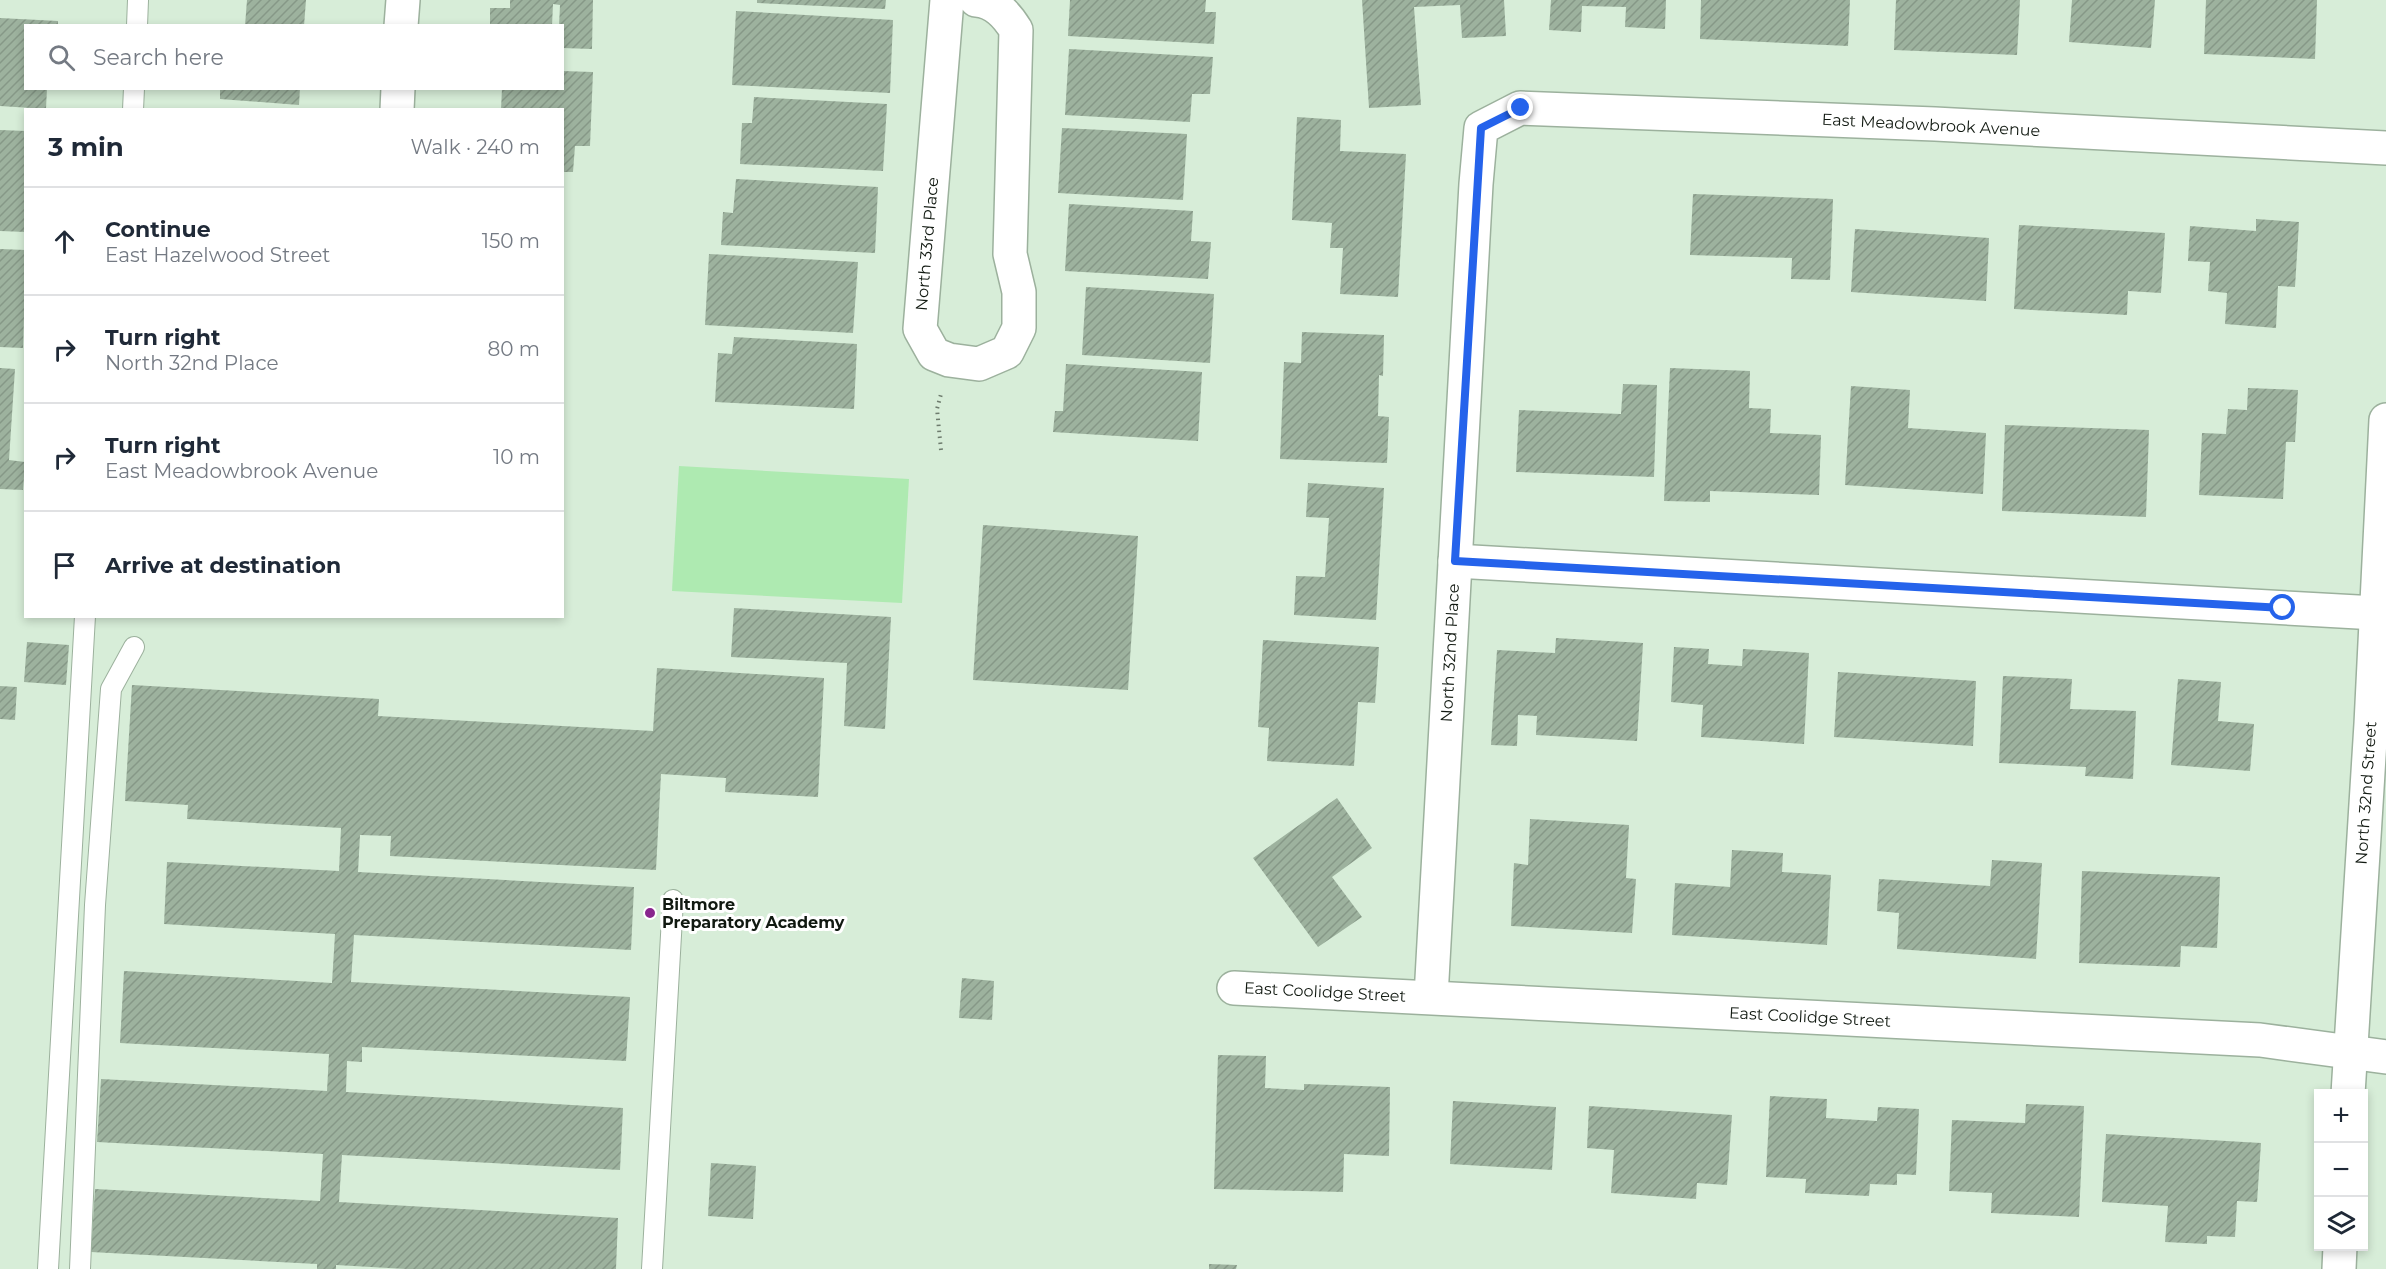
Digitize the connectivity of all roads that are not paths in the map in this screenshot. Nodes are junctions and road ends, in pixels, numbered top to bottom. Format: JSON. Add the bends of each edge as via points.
{"nodes":[{"id":1,"x":138,"y":0,"type":"edge"},
{"id":2,"x":403,"y":0,"type":"edge"},
{"id":3,"x":947,"y":0,"type":"edge"},
{"id":4,"x":976,"y":0,"type":"edge"},
{"id":5,"x":137,"y":24,"type":"edge"},
{"id":6,"x":401,"y":24,"type":"edge"},
{"id":7,"x":134,"y":90,"type":"edge"},
{"id":8,"x":398,"y":90,"type":"edge"},
{"id":9,"x":133,"y":108,"type":"edge"},
{"id":10,"x":397,"y":108,"type":"edge"},
{"id":11,"x":1481,"y":128,"type":"joint"},
{"id":12,"x":2386,"y":148,"type":"edge"},
{"id":13,"x":2386,"y":420,"type":"edge"},
{"id":14,"x":1455,"y":561,"type":"junction"},
{"id":15,"x":2376,"y":613,"type":"junction"},
{"id":16,"x":85,"y":618,"type":"edge"},
{"id":17,"x":134,"y":647,"type":"dead end"},
{"id":18,"x":2378,"y":724,"type":"edge"},
{"id":19,"x":673,"y":900,"type":"dead end"},
{"id":20,"x":1234,"y":988,"type":"dead end"},
{"id":21,"x":1431,"y":997,"type":"junction"},
{"id":22,"x":2350,"y":1052,"type":"junction"},
{"id":23,"x":2386,"y":1057,"type":"edge"},
{"id":24,"x":2348,"y":1089,"type":"edge"},
{"id":25,"x":2340,"y":1251,"type":"edge"},
{"id":26,"x":48,"y":1269,"type":"edge"},
{"id":27,"x":80,"y":1269,"type":"edge"},
{"id":28,"x":652,"y":1269,"type":"edge"},
{"id":29,"x":2339,"y":1269,"type":"edge"}],
"edges":[{"from":1,"to":5,"type":"lane"},
{"from":2,"to":6,"type":"street"},
{"from":3,"to":4,"type":"street","name":"North 33rd Place","via":[[920,329],[934,354],[978,364],[1007,352],[1019,328],[1019,292],[1010,254],[1016,30],[1006,13]]},
{"from":7,"to":9,"type":"lane"},
{"from":8,"to":10,"type":"street"},
{"from":11,"to":12,"type":"street","name":"East Meadowbrook Avenue","via":[[1521,108],[1935,124]]},
{"from":11,"to":14,"type":"street","name":"North 32nd Place"},
{"from":13,"to":15,"type":"street","name":"North 32nd Street"},
{"from":14,"to":15,"type":"street"},
{"from":14,"to":21,"type":"street","name":"North 32nd Place"},
{"from":15,"to":18,"type":"street","name":"North 32nd Street"},
{"from":16,"to":26,"type":"lane"},
{"from":17,"to":27,"type":"lane","via":[[111,689],[95,916]]},
{"from":18,"to":22,"type":"street","name":"North 32nd Street"},
{"from":19,"to":28,"type":"lane"},
{"from":20,"to":21,"type":"street","name":"East Coolidge Street"},
{"from":21,"to":22,"type":"street","name":"East Coolidge Street","via":[[2260,1040]]},
{"from":22,"to":23,"type":"street","name":"East Coolidge Street"},
{"from":22,"to":24,"type":"street","name":"North 32nd Street"},
{"from":25,"to":29,"type":"street"}]}
